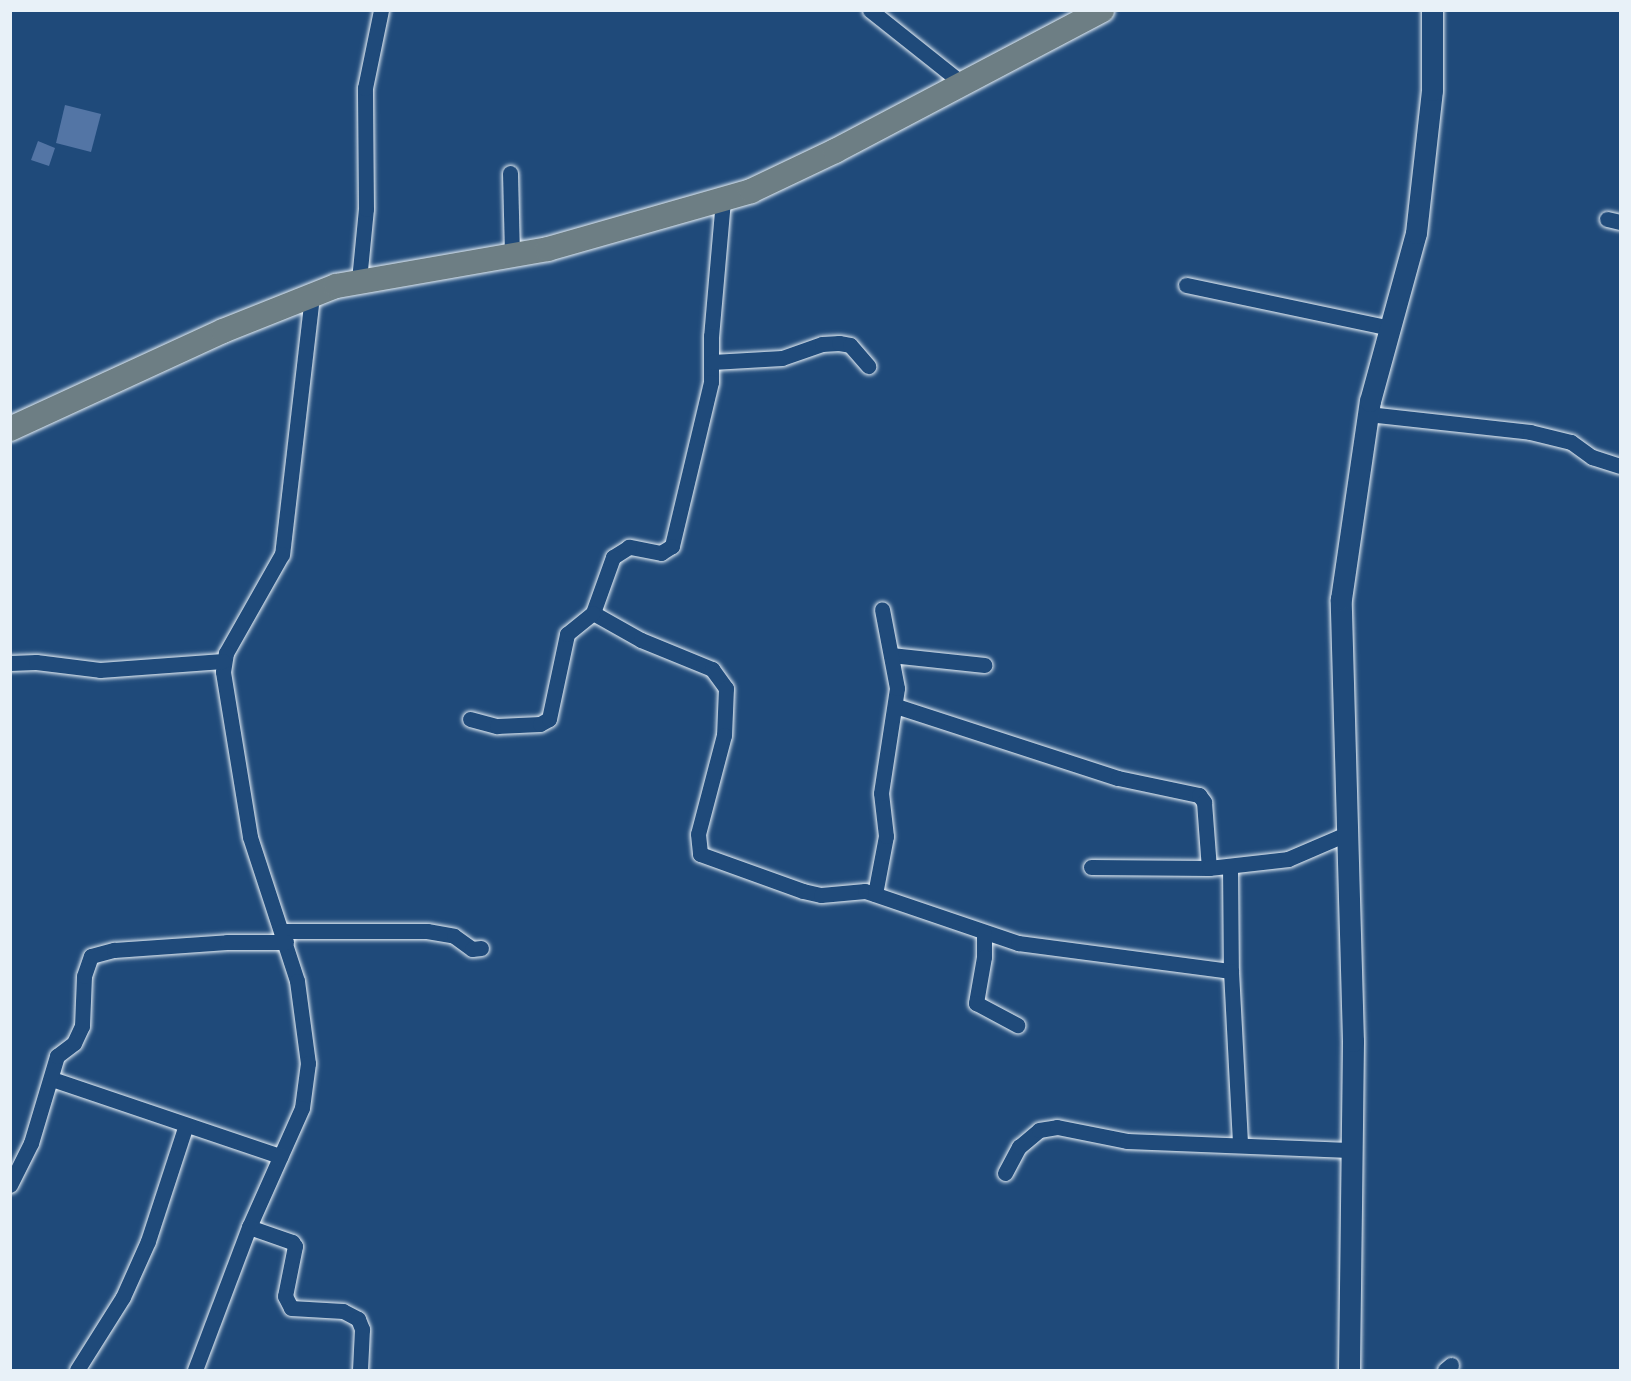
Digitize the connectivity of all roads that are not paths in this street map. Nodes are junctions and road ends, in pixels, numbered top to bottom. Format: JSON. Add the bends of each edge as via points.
{"nodes":[{"id":1,"x":381,"y":10,"type":"edge"},
{"id":2,"x":870,"y":10,"type":"edge"},
{"id":3,"x":1102,"y":10,"type":"edge"},
{"id":4,"x":1432,"y":10,"type":"edge"},
{"id":5,"x":963,"y":84,"type":"junction"},
{"id":6,"x":510,"y":173,"type":"dead end"},
{"id":7,"x":723,"y":200,"type":"junction"},
{"id":8,"x":512,"y":255,"type":"junction"},
{"id":9,"x":359,"y":280,"type":"junction"},
{"id":10,"x":1186,"y":285,"type":"dead end"},
{"id":11,"x":312,"y":296,"type":"junction"},
{"id":12,"x":1390,"y":328,"type":"junction"},
{"id":13,"x":712,"y":362,"type":"junction"},
{"id":14,"x":868,"y":366,"type":"dead end"},
{"id":15,"x":1368,"y":414,"type":"junction"},
{"id":16,"x":10,"y":429,"type":"edge"},
{"id":17,"x":1620,"y":466,"type":"edge"},
{"id":18,"x":882,"y":609,"type":"dead end"},
{"id":19,"x":593,"y":613,"type":"junction"},
{"id":20,"x":891,"y":655,"type":"junction"},
{"id":21,"x":223,"y":661,"type":"junction"},
{"id":22,"x":10,"y":663,"type":"edge"},
{"id":23,"x":984,"y":665,"type":"dead end"},
{"id":24,"x":896,"y":706,"type":"junction"},
{"id":25,"x":470,"y":719,"type":"dead end"},
{"id":26,"x":1346,"y":834,"type":"junction"},
{"id":27,"x":1230,"y":866,"type":"junction"},
{"id":28,"x":1091,"y":867,"type":"dead end"},
{"id":29,"x":1209,"y":868,"type":"junction"},
{"id":30,"x":875,"y":894,"type":"junction"},
{"id":31,"x":984,"y":933,"type":"junction"},
{"id":32,"x":284,"y":936,"type":"junction"},
{"id":33,"x":482,"y":948,"type":"dead end"},
{"id":34,"x":1231,"y":971,"type":"junction"},
{"id":35,"x":1017,"y":1025,"type":"dead end"},
{"id":36,"x":52,"y":1079,"type":"junction"},
{"id":37,"x":186,"y":1125,"type":"junction"},
{"id":38,"x":1240,"y":1143,"type":"junction"},
{"id":39,"x":1349,"y":1150,"type":"junction"},
{"id":40,"x":280,"y":1156,"type":"junction"},
{"id":41,"x":1005,"y":1173,"type":"dead end"},
{"id":42,"x":10,"y":1185,"type":"edge"},
{"id":43,"x":249,"y":1227,"type":"junction"},
{"id":44,"x":77,"y":1371,"type":"edge"},
{"id":45,"x":195,"y":1371,"type":"edge"},
{"id":46,"x":360,"y":1371,"type":"edge"},
{"id":47,"x":1349,"y":1371,"type":"edge"}],
"edges":[{"from":1,"to":9,"type":"street","via":[[366,80],[366,209]]},
{"from":2,"to":5,"type":"street"},
{"from":3,"to":5,"type":"main road"},
{"from":4,"to":12,"type":"main road","via":[[1432,90],[1424,179],[1416,233]]},
{"from":5,"to":7,"type":"main road","via":[[789,174]]},
{"from":6,"to":8,"type":"street"},
{"from":7,"to":8,"type":"main road"},
{"from":7,"to":13,"type":"street"},
{"from":8,"to":9,"type":"main road"},
{"from":9,"to":11,"type":"main road"},
{"from":10,"to":12,"type":"street"},
{"from":11,"to":16,"type":"main road","via":[[223,331]]},
{"from":11,"to":21,"type":"street","via":[[282,554]]},
{"from":12,"to":15,"type":"main road"},
{"from":13,"to":14,"type":"street","via":[[782,358],[822,344],[839,343],[850,345]]},
{"from":13,"to":19,"type":"street","via":[[704,415],[672,546],[661,553],[629,548],[613,557]]},
{"from":15,"to":17,"type":"street","via":[[1530,432],[1571,442],[1592,457]]},
{"from":15,"to":26,"type":"main road","via":[[1341,599]]},
{"from":18,"to":20,"type":"street"},
{"from":19,"to":25,"type":"street","via":[[567,634],[549,719],[522,726],[497,726]]},
{"from":19,"to":30,"type":"street","via":[[641,640],[712,669],[726,688],[724,735],[698,834],[700,854],[803,891]]},
{"from":20,"to":23,"type":"street"},
{"from":20,"to":24,"type":"street"},
{"from":21,"to":22,"type":"street","via":[[100,670],[36,662]]},
{"from":21,"to":32,"type":"street","via":[[250,837]]},
{"from":24,"to":29,"type":"street","via":[[1118,778],[1199,795],[1204,802]]},
{"from":24,"to":30,"type":"street","via":[[881,793],[886,836]]},
{"from":26,"to":27,"type":"street","via":[[1288,859]]},
{"from":26,"to":39,"type":"main road","via":[[1353,1041]]},
{"from":27,"to":29,"type":"street"},
{"from":27,"to":34,"type":"street"},
{"from":28,"to":29,"type":"street"},
{"from":30,"to":31,"type":"street"},
{"from":31,"to":34,"type":"street","via":[[1018,943]]},
{"from":31,"to":35,"type":"street","via":[[976,1004]]},
{"from":32,"to":33,"type":"street","via":[[427,931],[454,936],[472,948]]},
{"from":32,"to":36,"type":"street","via":[[114,950],[91,956],[84,975],[82,1026],[74,1043],[57,1056]]},
{"from":32,"to":40,"type":"street","via":[[303,1010],[308,1063],[302,1108]]},
{"from":34,"to":38,"type":"street"},
{"from":36,"to":37,"type":"street"},
{"from":36,"to":42,"type":"street","via":[[30,1143]]},
{"from":37,"to":40,"type":"street"},
{"from":37,"to":44,"type":"street","via":[[148,1241],[123,1297]]},
{"from":38,"to":39,"type":"street"},
{"from":38,"to":41,"type":"street","via":[[1127,1141],[1057,1127],[1039,1130],[1019,1148]]},
{"from":39,"to":47,"type":"main road"},
{"from":40,"to":43,"type":"street"},
{"from":43,"to":45,"type":"street"},
{"from":43,"to":46,"type":"street","via":[[295,1246],[285,1296],[291,1308],[343,1311],[358,1319],[362,1329]]}]}
